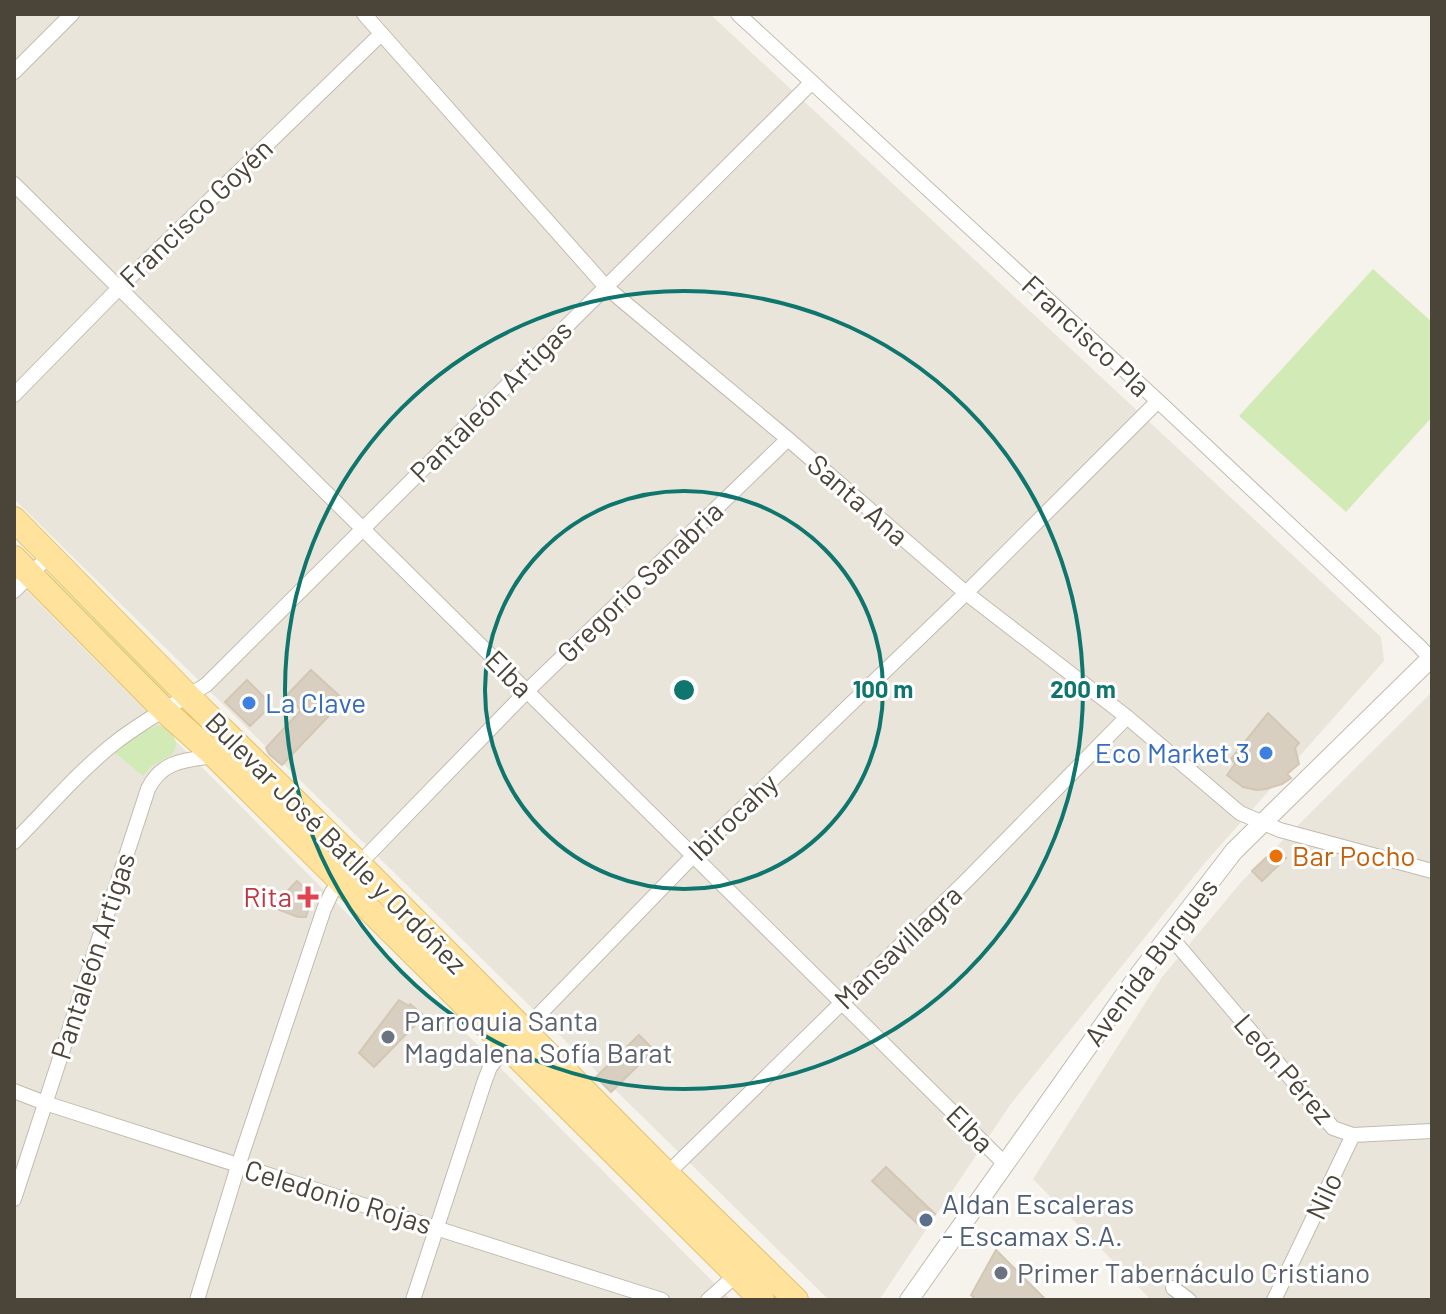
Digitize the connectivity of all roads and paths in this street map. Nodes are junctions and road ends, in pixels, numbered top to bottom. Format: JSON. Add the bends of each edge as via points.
{"nodes":[{"id":1,"x":72,"y":14,"type":"edge"},
{"id":2,"x":364,"y":14,"type":"edge"},
{"id":3,"x":738,"y":14,"type":"edge"},
{"id":4,"x":381,"y":34,"type":"junction"},
{"id":5,"x":14,"y":72,"type":"edge"},
{"id":6,"x":812,"y":82,"type":"junction"},
{"id":7,"x":14,"y":184,"type":"edge"},
{"id":8,"x":606,"y":287,"type":"junction"},
{"id":9,"x":119,"y":288,"type":"junction"},
{"id":10,"x":14,"y":395,"type":"edge"},
{"id":11,"x":1158,"y":401,"type":"junction"},
{"id":12,"x":788,"y":439,"type":"junction"},
{"id":13,"x":14,"y":519,"type":"edge"},
{"id":14,"x":362,"y":529,"type":"junction"},
{"id":15,"x":50,"y":555,"type":"junction"},
{"id":16,"x":20,"y":575,"type":"edge"},
{"id":17,"x":966,"y":593,"type":"junction"},
{"id":18,"x":1431,"y":659,"type":"edge"},
{"id":19,"x":527,"y":691,"type":"junction"},
{"id":20,"x":188,"y":696,"type":"junction"},
{"id":21,"x":165,"y":711,"type":"junction"},
{"id":22,"x":1127,"y":717,"type":"junction"},
{"id":23,"x":215,"y":756,"type":"junction"},
{"id":24,"x":1263,"y":823,"type":"junction"},
{"id":25,"x":14,"y":842,"type":"edge"},
{"id":26,"x":693,"y":856,"type":"junction"},
{"id":27,"x":359,"y":864,"type":"junction"},
{"id":28,"x":1432,"y":871,"type":"edge"},
{"id":29,"x":340,"y":882,"type":"junction"},
{"id":30,"x":1169,"y":935,"type":"junction"},
{"id":31,"x":841,"y":1002,"type":"junction"},
{"id":32,"x":516,"y":1038,"type":"junction"},
{"id":33,"x":14,"y":1091,"type":"edge"},
{"id":34,"x":45,"y":1103,"type":"junction"},
{"id":35,"x":1432,"y":1131,"type":"edge"},
{"id":36,"x":1353,"y":1135,"type":"junction"},
{"id":37,"x":1004,"y":1163,"type":"junction"},
{"id":38,"x":238,"y":1166,"type":"junction"},
{"id":39,"x":667,"y":1174,"type":"junction"},
{"id":40,"x":14,"y":1199,"type":"edge"},
{"id":41,"x":436,"y":1227,"type":"junction"},
{"id":42,"x":736,"y":1275,"type":"junction"},
{"id":43,"x":1173,"y":1288,"type":"dead end"},
{"id":44,"x":197,"y":1300,"type":"edge"},
{"id":45,"x":413,"y":1300,"type":"edge"},
{"id":46,"x":662,"y":1300,"type":"edge"},
{"id":47,"x":708,"y":1300,"type":"edge"},
{"id":48,"x":762,"y":1300,"type":"edge"},
{"id":49,"x":796,"y":1300,"type":"edge"},
{"id":50,"x":909,"y":1300,"type":"edge"},
{"id":51,"x":1189,"y":1300,"type":"edge"},
{"id":52,"x":1274,"y":1300,"type":"edge"}],
"edges":[{"from":1,"to":5,"type":"street"},
{"from":2,"to":4,"type":"street","name":"Santa Ana"},
{"from":3,"to":6,"type":"street","name":"Francisco Pla"},
{"from":4,"to":8,"type":"street","name":"Santa Ana"},
{"from":4,"to":9,"type":"street","name":"Francisco Goyén"},
{"from":6,"to":8,"type":"street","name":"Pantaleón Artigas"},
{"from":6,"to":11,"type":"street","name":"Francisco Pla"},
{"from":7,"to":9,"type":"street","name":"Elba"},
{"from":8,"to":12,"type":"street","name":"Santa Ana"},
{"from":8,"to":14,"type":"street","name":"Pantaleón Artigas"},
{"from":9,"to":10,"type":"street","name":"Francisco Goyén"},
{"from":9,"to":14,"type":"street","name":"Elba"},
{"from":11,"to":17,"type":"street","name":"Ibirocahy"},
{"from":11,"to":18,"type":"street","name":"Francisco Pla"},
{"from":12,"to":17,"type":"street","name":"Santa Ana"},
{"from":12,"to":19,"type":"street","name":"Gregorio Sanabria"},
{"from":13,"to":15,"type":"main road","name":"Bulevar José Batlle y Ordóñez"},
{"from":14,"to":19,"type":"street","name":"Elba"},
{"from":14,"to":20,"type":"street","name":"Pantaleón Artigas","via":[[206,685]]},
{"from":15,"to":16,"type":"street"},
{"from":15,"to":20,"type":"main road","name":"Bulevar José Batlle y Ordóñez"},
{"from":16,"to":21,"type":"main road","name":"Bulevar José Batlle y Ordóñez"},
{"from":17,"to":22,"type":"street","name":"Santa Ana"},
{"from":17,"to":26,"type":"street","name":"Ibirocahy"},
{"from":18,"to":24,"type":"street","name":"Avenida Burgues"},
{"from":19,"to":26,"type":"street","name":"Elba"},
{"from":19,"to":27,"type":"street","name":"Gregorio Sanabria"},
{"from":20,"to":21,"type":"street","name":"Pantaleón Artigas"},
{"from":20,"to":27,"type":"main road","name":"Bulevar José Batlle y Ordóñez"},
{"from":21,"to":23,"type":"main road","name":"Bulevar José Batlle y Ordóñez"},
{"from":21,"to":25,"type":"street","name":"Pantaleón Artigas","via":[[108,749]]},
{"from":22,"to":24,"type":"street","name":"Santa Ana","via":[[1240,813]]},
{"from":22,"to":31,"type":"street","name":"Mansavillagra"},
{"from":23,"to":29,"type":"main road","name":"Bulevar José Batlle y Ordóñez"},
{"from":23,"to":34,"type":"street","name":"Pantaleón Artigas","via":[[165,768],[148,789]]},
{"from":24,"to":28,"type":"street","name":"Santa Ana"},
{"from":24,"to":30,"type":"street","name":"Avenida Burgues","via":[[1234,851]]},
{"from":26,"to":31,"type":"street","name":"Elba"},
{"from":26,"to":32,"type":"street","name":"Ibirocahy"},
{"from":27,"to":32,"type":"main road","name":"Bulevar José Batlle y Ordóñez"},
{"from":29,"to":32,"type":"main road","name":"Bulevar José Batlle y Ordóñez"},
{"from":29,"to":38,"type":"street","via":[[324,909]]},
{"from":30,"to":36,"type":"street","name":"León Pérez","via":[[1327,1122]]},
{"from":30,"to":37,"type":"street","name":"Avenida Burgues"},
{"from":31,"to":37,"type":"street","name":"Elba"},
{"from":31,"to":39,"type":"street","name":"Mansavillagra"},
{"from":32,"to":39,"type":"main road","name":"Bulevar José Batlle y Ordóñez"},
{"from":32,"to":41,"type":"street","name":"Ibirocahy","via":[[490,1067]]},
{"from":32,"to":42,"type":"main road","name":"Bulevar José Batlle y Ordóñez"},
{"from":33,"to":34,"type":"street","name":"Celedonio Rojas"},
{"from":34,"to":38,"type":"street","name":"Celedonio Rojas"},
{"from":34,"to":40,"type":"street","name":"Pantaleón Artigas"},
{"from":35,"to":36,"type":"street","name":"León Pérez"},
{"from":36,"to":52,"type":"street","name":"Nilo"},
{"from":37,"to":50,"type":"street","name":"Avenida Burgues"},
{"from":38,"to":41,"type":"street","name":"Celedonio Rojas"},
{"from":38,"to":44,"type":"street"},
{"from":39,"to":49,"type":"main road","name":"Bulevar José Batlle y Ordóñez"},
{"from":41,"to":45,"type":"street","name":"Ibirocahy"},
{"from":41,"to":46,"type":"street","name":"Celedonio Rojas"},
{"from":42,"to":47,"type":"street"},
{"from":42,"to":48,"type":"main road","name":"Bulevar José Batlle y Ordóñez"},
{"from":43,"to":51,"type":"street"}]}
